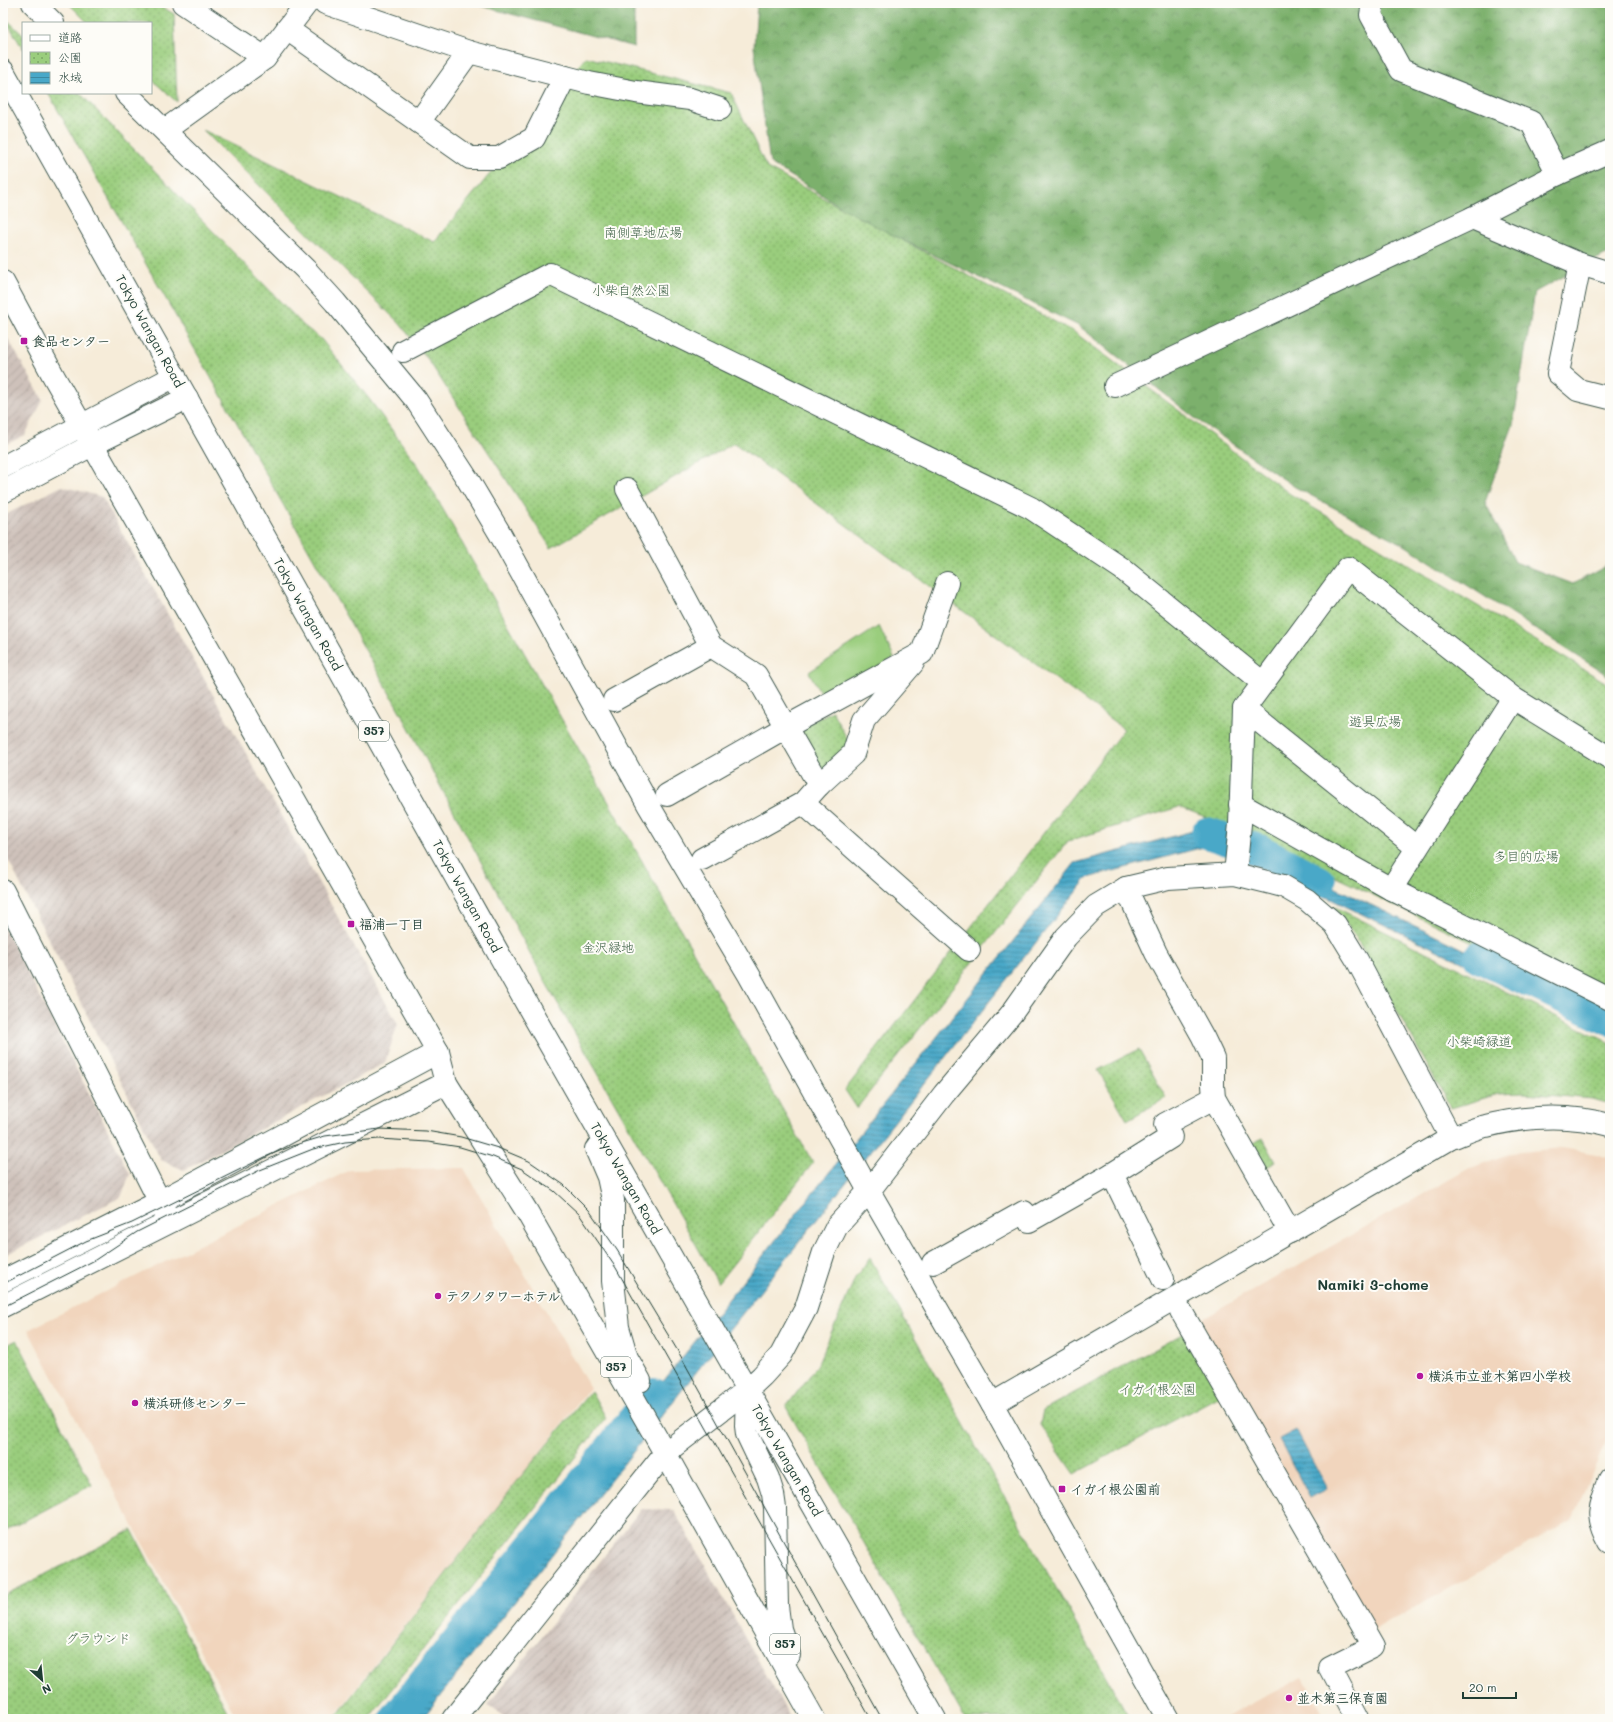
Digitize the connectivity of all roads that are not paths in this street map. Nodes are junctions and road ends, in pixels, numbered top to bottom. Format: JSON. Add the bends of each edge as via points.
{"nodes":[{"id":1,"x":33,"y":3,"type":"edge"},
{"id":2,"x":183,"y":3,"type":"edge"},
{"id":3,"x":307,"y":3,"type":"edge"},
{"id":4,"x":325,"y":3,"type":"edge"},
{"id":5,"x":1373,"y":3,"type":"edge"},
{"id":6,"x":53,"y":22,"type":"edge"},
{"id":7,"x":287,"y":29,"type":"junction"},
{"id":8,"x":469,"y":52,"type":"junction"},
{"id":9,"x":265,"y":58,"type":"junction"},
{"id":10,"x":3,"y":71,"type":"edge"},
{"id":11,"x":565,"y":76,"type":"junction"},
{"id":12,"x":127,"y":94,"type":"edge"},
{"id":13,"x":720,"y":109,"type":"dead end"},
{"id":14,"x":419,"y":122,"type":"junction"},
{"id":15,"x":165,"y":130,"type":"junction"},
{"id":16,"x":1610,"y":152,"type":"edge"},
{"id":17,"x":1558,"y":174,"type":"junction"},
{"id":18,"x":1472,"y":218,"type":"junction"},
{"id":19,"x":1580,"y":264,"type":"junction"},
{"id":20,"x":1610,"y":273,"type":"edge"},
{"id":21,"x":3,"y":282,"type":"edge"},
{"id":22,"x":403,"y":351,"type":"dead end"},
{"id":23,"x":175,"y":376,"type":"junction"},
{"id":24,"x":1115,"y":386,"type":"dead end"},
{"id":25,"x":187,"y":398,"type":"junction"},
{"id":26,"x":1610,"y":398,"type":"edge"},
{"id":27,"x":88,"y":435,"type":"junction"},
{"id":28,"x":3,"y":467,"type":"edge"},
{"id":29,"x":627,"y":489,"type":"dead end"},
{"id":30,"x":3,"y":492,"type":"edge"},
{"id":31,"x":947,"y":583,"type":"dead end"},
{"id":32,"x":711,"y":646,"type":"junction"},
{"id":33,"x":922,"y":653,"type":"junction"},
{"id":34,"x":1263,"y":684,"type":"junction"},
{"id":35,"x":1513,"y":698,"type":"junction"},
{"id":36,"x":614,"y":700,"type":"dead end"},
{"id":37,"x":1244,"y":709,"type":"junction"},
{"id":38,"x":786,"y":727,"type":"junction"},
{"id":39,"x":1610,"y":758,"type":"edge"},
{"id":40,"x":819,"y":785,"type":"junction"},
{"id":41,"x":667,"y":795,"type":"dead end"},
{"id":42,"x":802,"y":803,"type":"junction"},
{"id":43,"x":1240,"y":814,"type":"junction"},
{"id":44,"x":1416,"y":848,"type":"junction"},
{"id":45,"x":702,"y":859,"type":"dead end"},
{"id":46,"x":1236,"y":868,"type":"junction"},
{"id":47,"x":1126,"y":888,"type":"junction"},
{"id":48,"x":1391,"y":889,"type":"junction"},
{"id":49,"x":3,"y":891,"type":"edge"},
{"id":50,"x":969,"y":950,"type":"dead end"},
{"id":51,"x":1610,"y":999,"type":"edge"},
{"id":52,"x":528,"y":1006,"type":"junction"},
{"id":53,"x":438,"y":1052,"type":"junction"},
{"id":54,"x":446,"y":1083,"type":"junction"},
{"id":55,"x":1214,"y":1098,"type":"junction"},
{"id":56,"x":1610,"y":1125,"type":"edge"},
{"id":57,"x":1451,"y":1138,"type":"junction"},
{"id":58,"x":1112,"y":1174,"type":"junction"},
{"id":59,"x":869,"y":1191,"type":"junction"},
{"id":60,"x":159,"y":1202,"type":"junction"},
{"id":61,"x":170,"y":1222,"type":"junction"},
{"id":62,"x":1290,"y":1232,"type":"junction"},
{"id":63,"x":933,"y":1263,"type":"dead end"},
{"id":64,"x":1163,"y":1279,"type":"dead end"},
{"id":65,"x":3,"y":1281,"type":"edge"},
{"id":66,"x":3,"y":1306,"type":"edge"},
{"id":67,"x":1181,"y":1311,"type":"dead end"},
{"id":68,"x":747,"y":1390,"type":"junction"},
{"id":69,"x":992,"y":1404,"type":"junction"},
{"id":70,"x":665,"y":1453,"type":"junction"},
{"id":71,"x":1610,"y":1479,"type":"edge"},
{"id":72,"x":1610,"y":1543,"type":"edge"},
{"id":73,"x":458,"y":1717,"type":"edge"},
{"id":74,"x":814,"y":1719,"type":"edge"},
{"id":75,"x":935,"y":1719,"type":"edge"},
{"id":76,"x":1168,"y":1719,"type":"edge"},
{"id":77,"x":1357,"y":1719,"type":"edge"}],
"edges":[{"from":1,"to":6,"type":"main road"},
{"from":2,"to":9,"type":"main road"},
{"from":3,"to":7,"type":"main road"},
{"from":4,"to":8,"type":"main road"},
{"from":5,"to":17,"type":"main road","via":[[1370,16],[1401,70],[1531,122]]},
{"from":7,"to":9,"type":"main road"},
{"from":7,"to":14,"type":"main road"},
{"from":8,"to":11,"type":"main road"},
{"from":8,"to":14,"type":"main road"},
{"from":9,"to":15,"type":"main road"},
{"from":10,"to":23,"type":"main road","name":"Tokyo Wangan Road","number":"357"},
{"from":11,"to":13,"type":"main road","via":[[636,92],[690,99]]},
{"from":11,"to":14,"type":"main road","via":[[534,138],[499,158],[470,158]]},
{"from":12,"to":15,"type":"main road"},
{"from":15,"to":59,"type":"main road","via":[[305,269],[416,400],[499,532],[649,806],[749,975]]},
{"from":16,"to":17,"type":"main road"},
{"from":17,"to":18,"type":"main road"},
{"from":18,"to":19,"type":"main road"},
{"from":18,"to":24,"type":"main road"},
{"from":19,"to":20,"type":"main road"},
{"from":19,"to":26,"type":"main road","via":[[1558,373],[1578,390]]},
{"from":21,"to":27,"type":"main road","number":"357"},
{"from":22,"to":34,"type":"main road","via":[[550,274],[1031,508],[1121,568]]},
{"from":23,"to":25,"type":"main road","name":"Tokyo Wangan Road","number":"357"},
{"from":23,"to":27,"type":"main road"},
{"from":25,"to":27,"type":"main road"},
{"from":25,"to":52,"type":"main road","name":"Tokyo Wangan Road","number":"357"},
{"from":27,"to":28,"type":"main road"},
{"from":27,"to":30,"type":"main road"},
{"from":27,"to":53,"type":"main road","number":"357"},
{"from":29,"to":32,"type":"main road"},
{"from":31,"to":33,"type":"main road"},
{"from":32,"to":36,"type":"main road"},
{"from":32,"to":38,"type":"main road","via":[[756,675]]},
{"from":33,"to":38,"type":"main road"},
{"from":33,"to":40,"type":"main road","via":[[864,720],[853,754]]},
{"from":34,"to":35,"type":"main road","via":[[1348,568]]},
{"from":34,"to":37,"type":"main road"},
{"from":35,"to":39,"type":"main road"},
{"from":35,"to":44,"type":"main road"},
{"from":37,"to":43,"type":"main road"},
{"from":37,"to":44,"type":"main road"},
{"from":38,"to":40,"type":"main road"},
{"from":38,"to":41,"type":"main road"},
{"from":40,"to":42,"type":"main road"},
{"from":42,"to":45,"type":"main road"},
{"from":42,"to":50,"type":"main road"},
{"from":43,"to":46,"type":"main road"},
{"from":43,"to":48,"type":"main road"},
{"from":44,"to":48,"type":"main road"},
{"from":46,"to":47,"type":"main road","via":[[1168,878]]},
{"from":46,"to":57,"type":"main road","via":[[1283,886],[1307,900],[1335,924]]},
{"from":47,"to":55,"type":"main road","via":[[1156,953],[1213,1058]]},
{"from":47,"to":59,"type":"main road","via":[[1096,906],[1066,937],[1012,1013],[944,1094]]},
{"from":48,"to":51,"type":"main road"},
{"from":49,"to":60,"type":"main road"},
{"from":52,"to":68,"type":"main road","name":"Tokyo Wangan Road","number":"357"},
{"from":52,"to":70,"type":"main road","number":"357","via":[[544,1050],[608,1177],[613,1200],[613,1280],[618,1327],[628,1358],[666,1429],[668,1435]]},
{"from":53,"to":54,"type":"main road","number":"357"},
{"from":53,"to":60,"type":"main road"},
{"from":54,"to":61,"type":"main road"},
{"from":54,"to":70,"type":"main road","number":"357","via":[[526,1210]]},
{"from":55,"to":58,"type":"main road","via":[[1165,1124],[1171,1137]]},
{"from":55,"to":62,"type":"main road"},
{"from":56,"to":57,"type":"main road","via":[[1568,1117],[1520,1120],[1485,1126]]},
{"from":57,"to":62,"type":"main road"},
{"from":58,"to":63,"type":"main road","via":[[1029,1221],[1024,1212]]},
{"from":58,"to":64,"type":"main road"},
{"from":59,"to":68,"type":"main road","via":[[837,1226],[824,1252],[806,1308],[781,1354]]},
{"from":59,"to":69,"type":"main road"},
{"from":60,"to":61,"type":"main road"},
{"from":60,"to":65,"type":"main road"},
{"from":61,"to":66,"type":"main road"},
{"from":62,"to":69,"type":"main road"},
{"from":67,"to":77,"type":"main road","via":[[1374,1646],[1330,1668]]},
{"from":68,"to":70,"type":"main road"},
{"from":68,"to":74,"type":"main road","number":"357","via":[[747,1434],[768,1478],[776,1508],[776,1588],[780,1629]]},
{"from":68,"to":75,"type":"main road","name":"Tokyo Wangan Road","number":"357"},
{"from":69,"to":76,"type":"main road"},
{"from":70,"to":73,"type":"main road"},
{"from":70,"to":74,"type":"main road","number":"357"},
{"from":71,"to":72,"type":"main road","via":[[1600,1503],[1600,1517]]}]}
